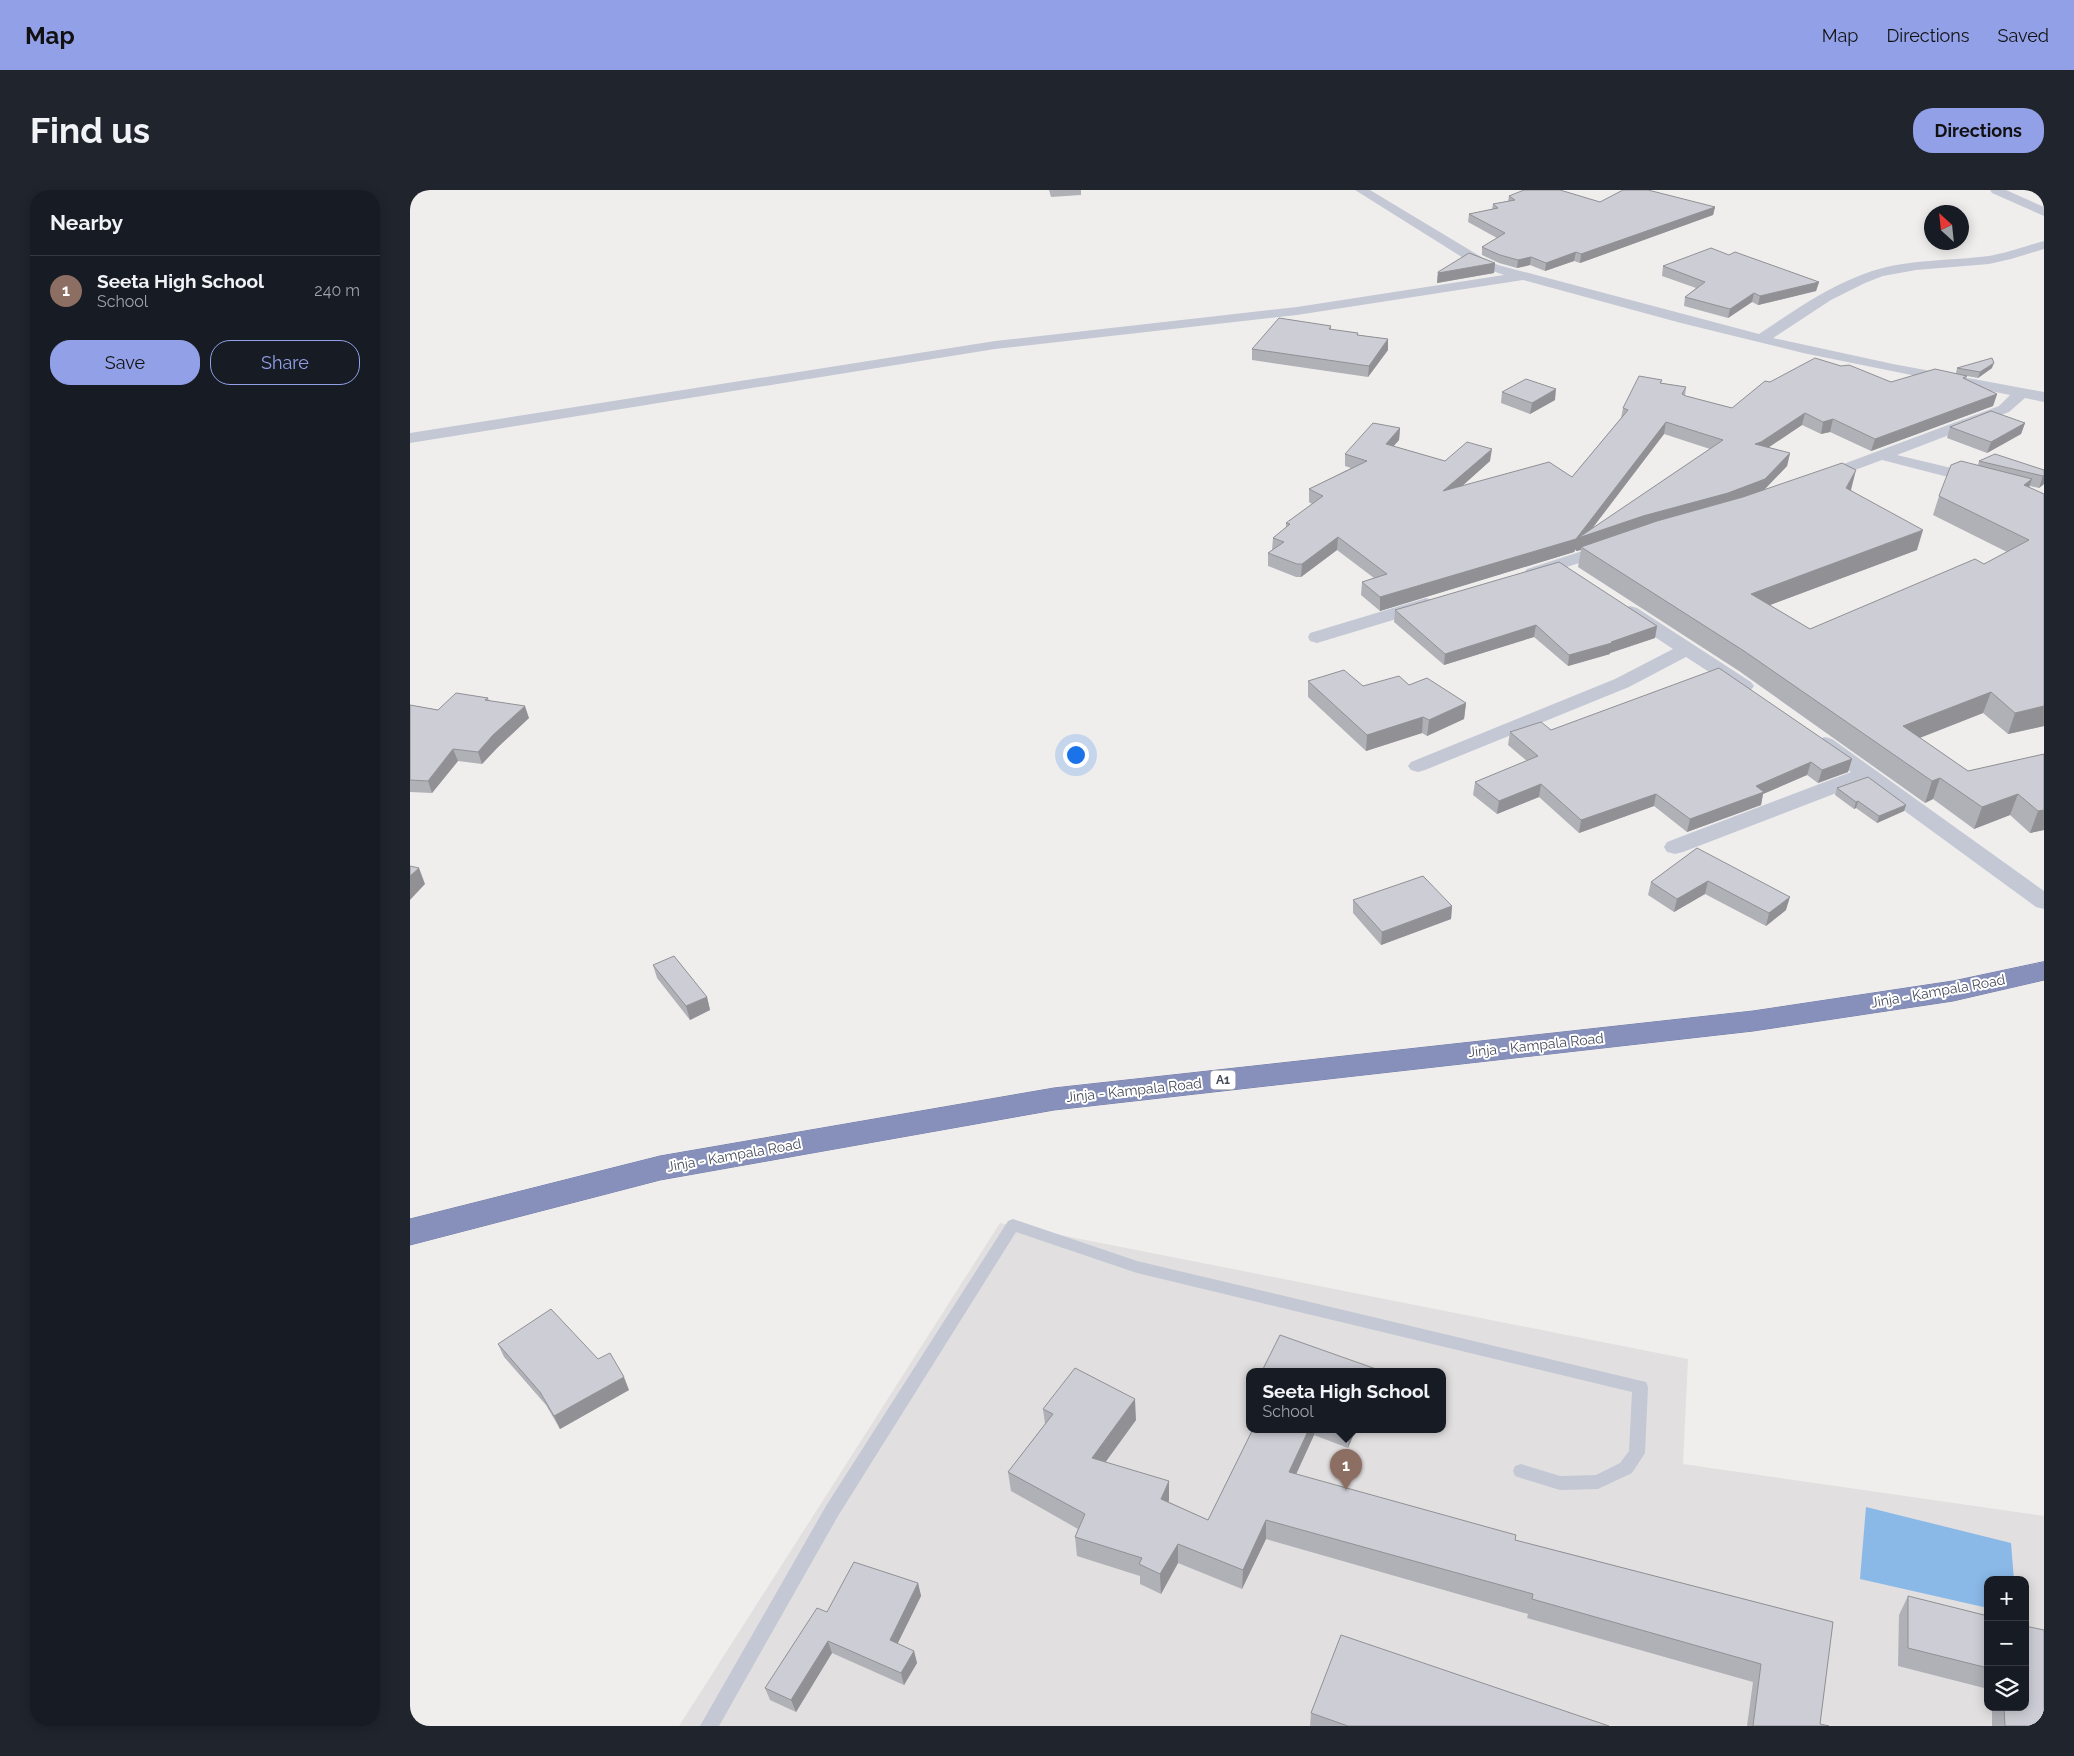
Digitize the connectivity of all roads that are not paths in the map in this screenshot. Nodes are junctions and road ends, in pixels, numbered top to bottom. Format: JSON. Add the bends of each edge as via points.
{"nodes":[{"id":1,"x":1360,"y":190,"type":"edge"},
{"id":2,"x":1996,"y":190,"type":"edge"},
{"id":3,"x":2044,"y":212,"type":"edge"},
{"id":4,"x":2044,"y":245,"type":"edge"},
{"id":5,"x":1524,"y":276,"type":"junction"},
{"id":6,"x":1762,"y":339,"type":"junction"},
{"id":7,"x":2022,"y":393,"type":"junction"},
{"id":8,"x":2044,"y":397,"type":"edge"},
{"id":9,"x":410,"y":438,"type":"edge"},
{"id":10,"x":1883,"y":456,"type":"junction"},
{"id":11,"x":1992,"y":483,"type":"edge"},
{"id":12,"x":1803,"y":484,"type":"edge"},
{"id":13,"x":1629,"y":541,"type":"edge"},
{"id":14,"x":1522,"y":576,"type":"edge"},
{"id":15,"x":1445,"y":598,"type":"edge"},
{"id":16,"x":1616,"y":602,"type":"edge"},
{"id":17,"x":1317,"y":637,"type":"dead end"},
{"id":18,"x":1687,"y":650,"type":"junction"},
{"id":19,"x":1758,"y":696,"type":"edge"},
{"id":20,"x":1813,"y":734,"type":"edge"},
{"id":21,"x":1418,"y":766,"type":"dead end"},
{"id":22,"x":1868,"y":773,"type":"junction"},
{"id":23,"x":1675,"y":847,"type":"dead end"},
{"id":24,"x":2044,"y":902,"type":"edge"},
{"id":25,"x":2044,"y":971,"type":"edge"},
{"id":26,"x":410,"y":1232,"type":"edge"},
{"id":27,"x":1521,"y":1472,"type":"dead end"},
{"id":28,"x":709,"y":1726,"type":"edge"}],
"edges":[{"from":1,"to":5,"type":"street","via":[[1478,261]]},
{"from":2,"to":3,"type":"street"},
{"from":4,"to":6,"type":"street","via":[[2023,254],[1994,260],[1897,269],[1873,275],[1837,290]]},
{"from":5,"to":6,"type":"street"},
{"from":5,"to":9,"type":"street","via":[[1297,311],[995,345]]},
{"from":6,"to":7,"type":"street"},
{"from":7,"to":8,"type":"street"},
{"from":7,"to":10,"type":"street","via":[[2004,409]]},
{"from":10,"to":11,"type":"street"},
{"from":10,"to":12,"type":"street"},
{"from":13,"to":14,"type":"street","via":[[1568,570]]},
{"from":15,"to":17,"type":"street"},
{"from":16,"to":18,"type":"street"},
{"from":18,"to":19,"type":"street"},
{"from":18,"to":21,"type":"street","via":[[1622,683]]},
{"from":20,"to":22,"type":"street"},
{"from":22,"to":23,"type":"street"},
{"from":22,"to":24,"type":"street"},
{"from":25,"to":26,"type":"highway","name":"Jinja - Kampala Road","number":"A1","via":[[1953,991],[1753,1021],[999,1108],[660,1168]]},
{"from":27,"to":28,"type":"lane","via":[[1560,1483],[1598,1482],[1626,1468],[1637,1452],[1640,1387],[1137,1267],[1013,1225],[832,1512]]}]}
